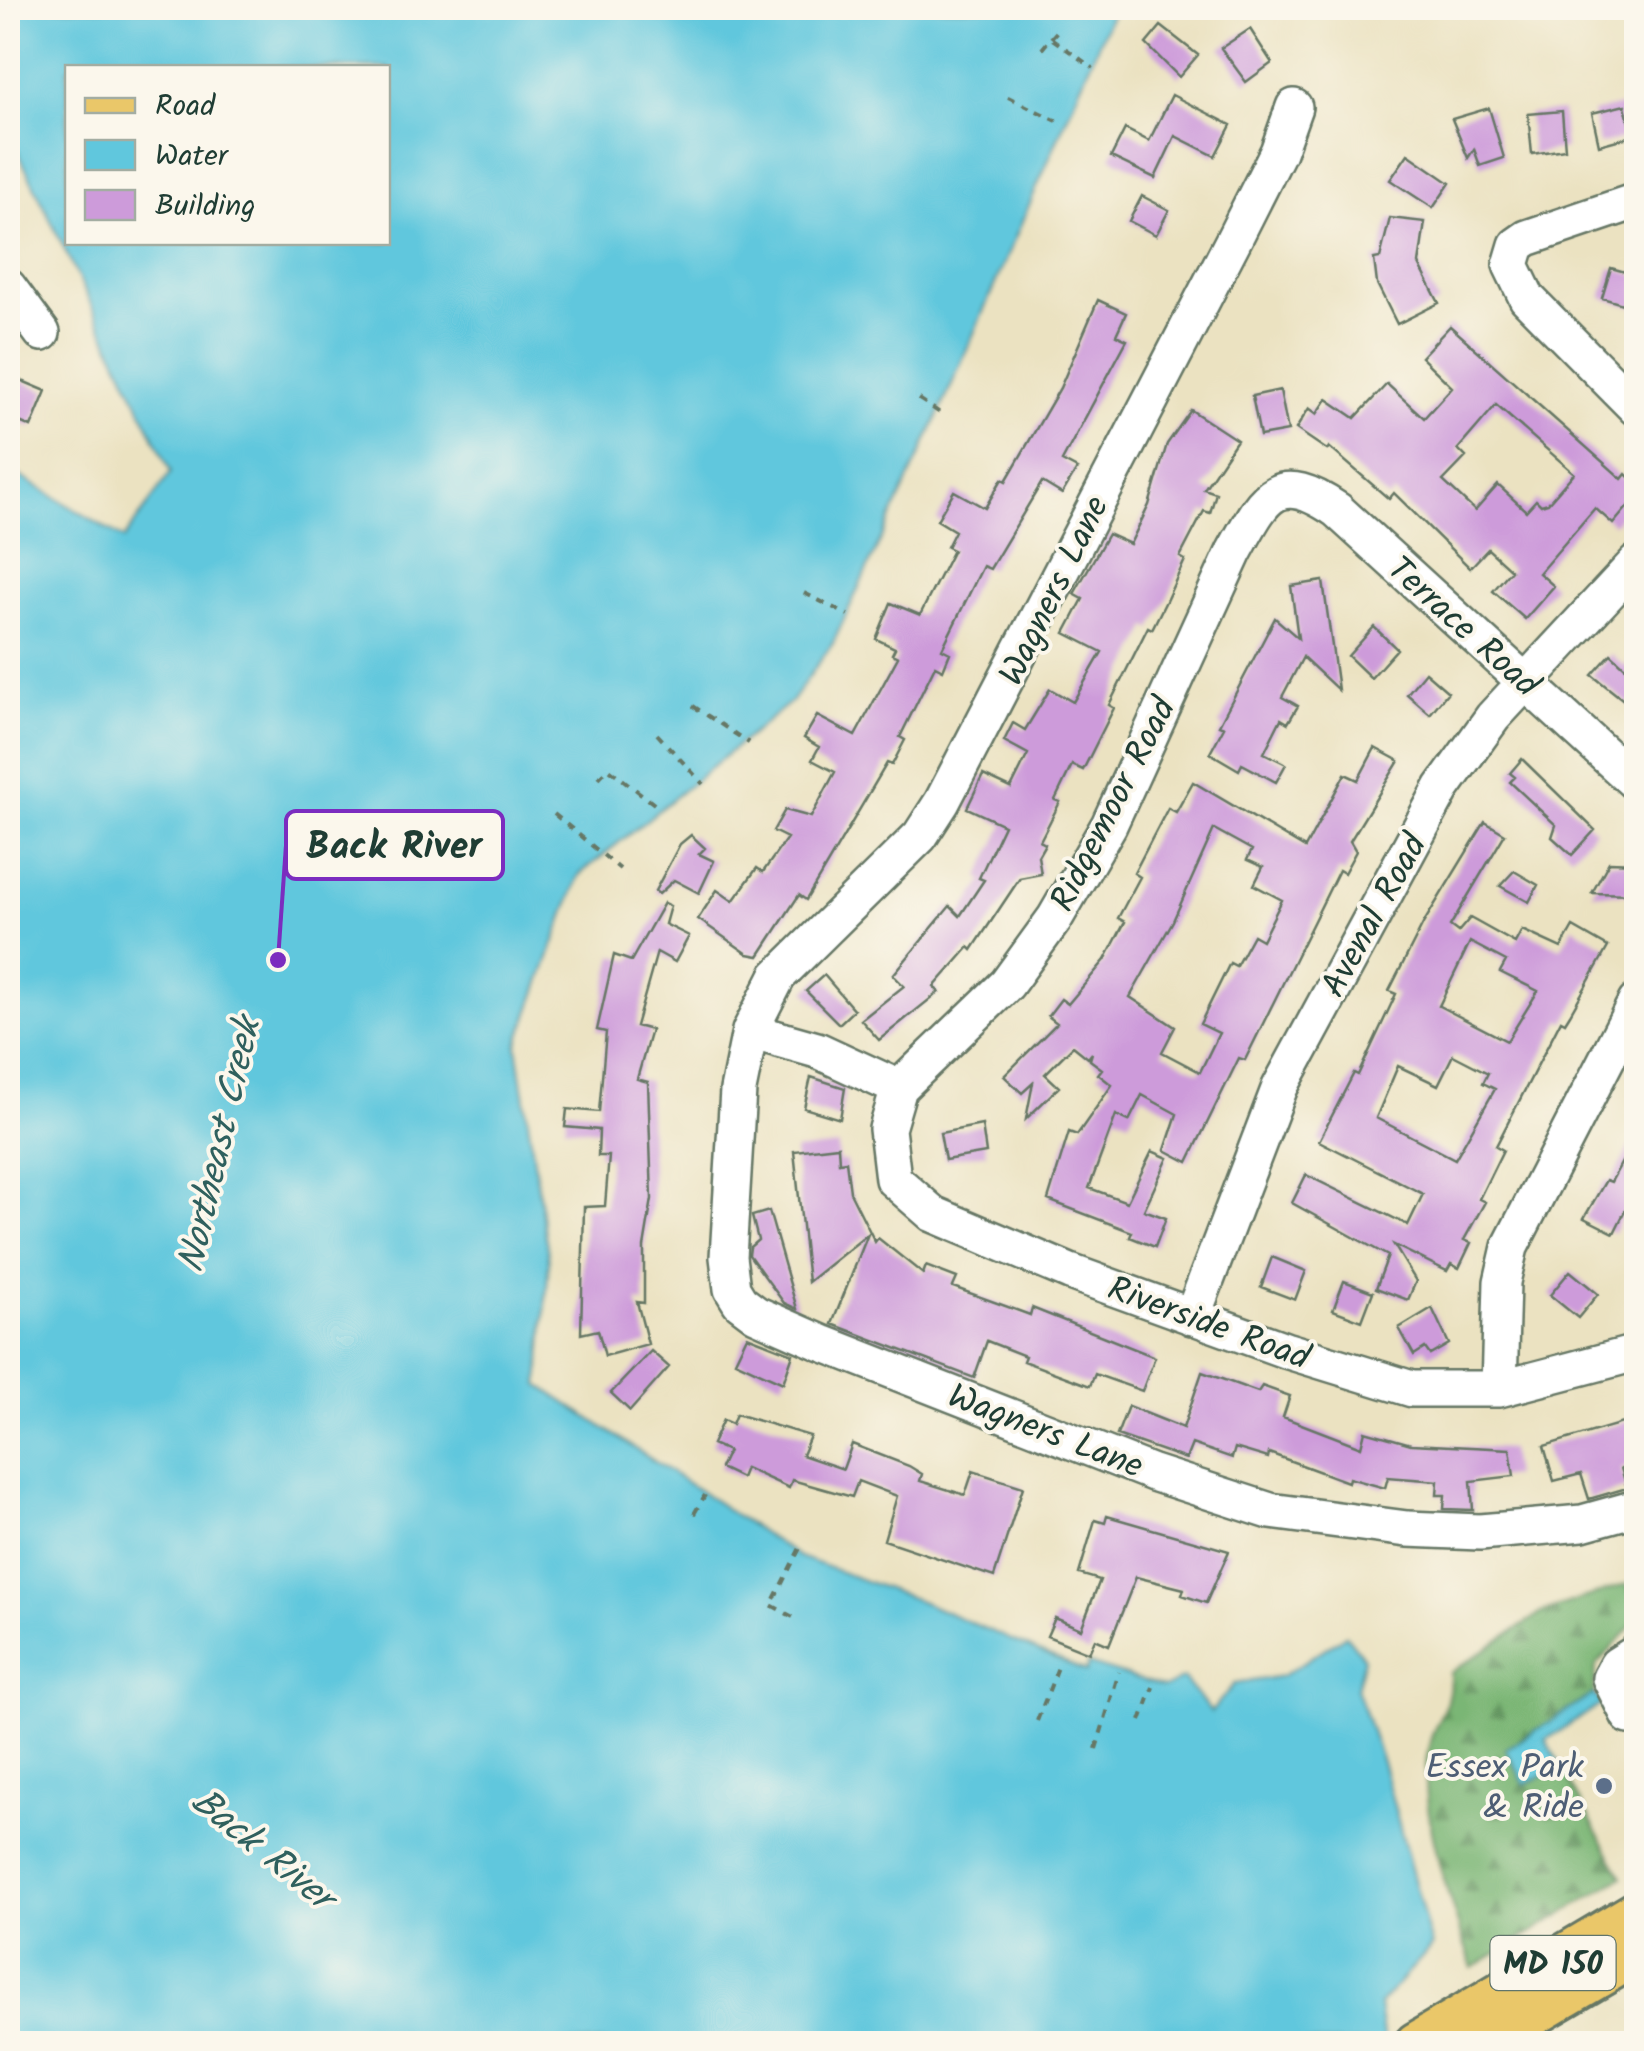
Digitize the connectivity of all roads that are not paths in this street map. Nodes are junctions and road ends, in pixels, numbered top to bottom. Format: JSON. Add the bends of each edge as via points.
{"nodes":[{"id":1,"x":1294,"y":106,"type":"dead end"},
{"id":2,"x":1636,"y":201,"type":"edge"},
{"id":3,"x":8,"y":286,"type":"edge"},
{"id":4,"x":42,"y":333,"type":"dead end"},
{"id":5,"x":1636,"y":408,"type":"edge"},
{"id":6,"x":1280,"y":490,"type":"joint"},
{"id":7,"x":1636,"y":563,"type":"edge"},
{"id":8,"x":1525,"y":680,"type":"junction"},
{"id":9,"x":1636,"y":784,"type":"edge"},
{"id":10,"x":1636,"y":1002,"type":"edge"},
{"id":11,"x":750,"y":1031,"type":"junction"},
{"id":12,"x":898,"y":1088,"type":"junction"},
{"id":13,"x":1192,"y":1317,"type":"junction"},
{"id":14,"x":1636,"y":1353,"type":"edge"},
{"id":15,"x":1499,"y":1389,"type":"junction"},
{"id":16,"x":1636,"y":1508,"type":"edge"},
{"id":17,"x":1636,"y":1653,"type":"edge"},
{"id":18,"x":1629,"y":1716,"type":"dead end"},
{"id":19,"x":1636,"y":1913,"type":"edge"},
{"id":20,"x":1636,"y":1954,"type":"edge"},
{"id":21,"x":1636,"y":1976,"type":"edge"},
{"id":22,"x":1556,"y":2000,"type":"junction"},
{"id":23,"x":1481,"y":2032,"type":"edge"},
{"id":24,"x":1416,"y":2044,"type":"edge"}],
"edges":[{"from":1,"to":11,"type":"street","name":"Wagners Lane","via":[[1278,152],[942,802],[907,850],[778,976]]},
{"from":2,"to":5,"type":"street","via":[[1551,228],[1517,246],[1511,265],[1527,298]]},
{"from":3,"to":4,"type":"street"},
{"from":6,"to":8,"type":"street","name":"Terrace Road","via":[[1301,488],[1337,510]]},
{"from":6,"to":12,"type":"street","name":"Ridgemoor Road","via":[[1254,516],[1234,552],[1109,825],[1055,918],[1007,984]]},
{"from":7,"to":8,"type":"street","name":"Avenal Road"},
{"from":8,"to":9,"type":"street","name":"Terrace Road"},
{"from":8,"to":13,"type":"street","name":"Avenal Road","via":[[1442,788],[1280,1087]]},
{"from":10,"to":15,"type":"street","via":[[1510,1248],[1502,1282]]},
{"from":11,"to":12,"type":"street","via":[[817,1050]]},
{"from":11,"to":16,"type":"street","name":"Wagners Lane","via":[[737,1106],[728,1274],[740,1302],[756,1314],[1153,1472],[1270,1511],[1408,1530],[1480,1532],[1582,1524]]},
{"from":12,"to":13,"type":"street","name":"Riverside Road","via":[[887,1150],[893,1179],[911,1199],[1070,1272]]},
{"from":13,"to":15,"type":"street","name":"Riverside Road","via":[[1397,1386]]},
{"from":14,"to":15,"type":"street","name":"Riverside Road"},
{"from":17,"to":18,"type":"street","via":[[1610,1678]]},
{"from":19,"to":23,"type":"main road","number":"MD 150"},
{"from":20,"to":22,"type":"main road","number":"MD 150"},
{"from":21,"to":22,"type":"street"},
{"from":22,"to":23,"type":"main road","number":"MD 150"},
{"from":23,"to":24,"type":"main road","number":"MD 150"}]}
